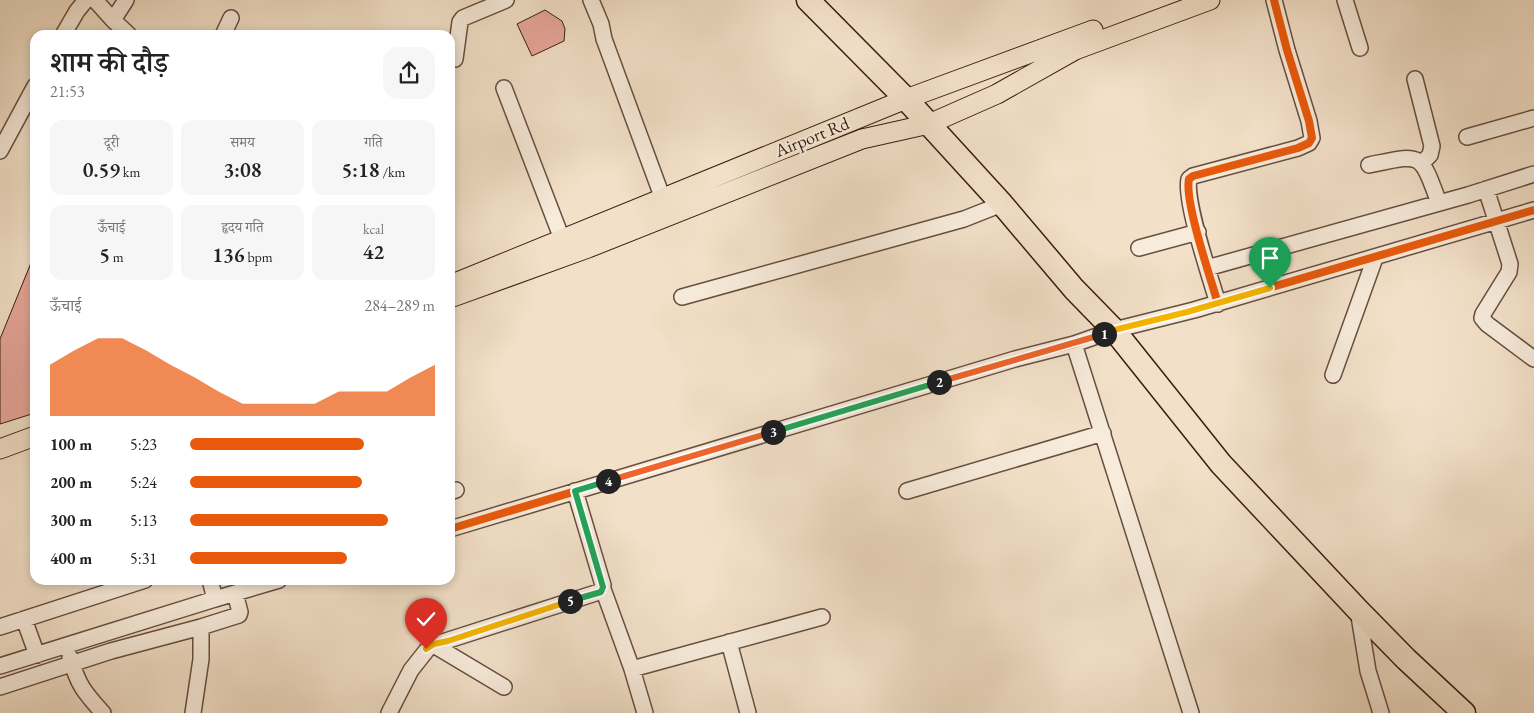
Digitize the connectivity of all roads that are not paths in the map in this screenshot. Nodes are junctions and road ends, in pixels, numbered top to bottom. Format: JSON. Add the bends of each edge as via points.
{"nodes":[{"id":1,"x":86,"y":0,"type":"edge"},
{"id":2,"x":95,"y":0,"type":"edge"},
{"id":3,"x":126,"y":0,"type":"edge"},
{"id":4,"x":506,"y":0,"type":"edge"},
{"id":5,"x":591,"y":0,"type":"edge"},
{"id":6,"x":808,"y":0,"type":"edge"},
{"id":7,"x":1178,"y":0,"type":"edge"},
{"id":8,"x":1210,"y":0,"type":"edge"},
{"id":9,"x":1274,"y":0,"type":"edge"},
{"id":10,"x":1345,"y":0,"type":"edge"},
{"id":11,"x":231,"y":18,"type":"dead end"},
{"id":12,"x":113,"y":20,"type":"junction"},
{"id":13,"x":66,"y":30,"type":"edge"},
{"id":14,"x":124,"y":30,"type":"edge"},
{"id":15,"x":225,"y":30,"type":"edge"},
{"id":16,"x":1360,"y":48,"type":"dead end"},
{"id":17,"x":455,"y":59,"type":"dead end"},
{"id":18,"x":1415,"y":79,"type":"dead end"},
{"id":19,"x":504,"y":88,"type":"dead end"},
{"id":20,"x":30,"y":95,"type":"edge"},
{"id":21,"x":906,"y":99,"type":"junction"},
{"id":22,"x":1534,"y":118,"type":"edge"},
{"id":23,"x":929,"y":124,"type":"junction"},
{"id":24,"x":1467,"y":137,"type":"dead end"},
{"id":25,"x":0,"y":151,"type":"edge"},
{"id":26,"x":1422,"y":163,"type":"junction"},
{"id":27,"x":1369,"y":165,"type":"dead end"},
{"id":28,"x":1534,"y":174,"type":"edge"},
{"id":29,"x":1488,"y":193,"type":"junction"},
{"id":30,"x":663,"y":199,"type":"junction"},
{"id":31,"x":1439,"y":203,"type":"junction"},
{"id":32,"x":1002,"y":204,"type":"junction"},
{"id":33,"x":1534,"y":210,"type":"edge"},
{"id":34,"x":1495,"y":218,"type":"junction"},
{"id":35,"x":1198,"y":232,"type":"junction"},
{"id":36,"x":562,"y":239,"type":"junction"},
{"id":37,"x":1139,"y":248,"type":"dead end"},
{"id":38,"x":1375,"y":258,"type":"junction"},
{"id":39,"x":1207,"y":268,"type":"junction"},
{"id":40,"x":455,"y":283,"type":"edge"},
{"id":41,"x":455,"y":296,"type":"edge"},
{"id":42,"x":682,"y":297,"type":"dead end"},
{"id":43,"x":1218,"y":304,"type":"junction"},
{"id":44,"x":1114,"y":330,"type":"junction"},
{"id":45,"x":1074,"y":344,"type":"junction"},
{"id":46,"x":1534,"y":358,"type":"edge"},
{"id":47,"x":1333,"y":375,"type":"dead end"},
{"id":48,"x":1103,"y":433,"type":"junction"},
{"id":49,"x":30,"y":438,"type":"edge"},
{"id":50,"x":0,"y":449,"type":"edge"},
{"id":51,"x":30,"y":451,"type":"edge"},
{"id":52,"x":0,"y":462,"type":"edge"},
{"id":53,"x":575,"y":491,"type":"junction"},
{"id":54,"x":908,"y":491,"type":"dead end"},
{"id":55,"x":455,"y":527,"type":"edge"},
{"id":56,"x":99,"y":585,"type":"edge"},
{"id":57,"x":129,"y":585,"type":"edge"},
{"id":58,"x":262,"y":585,"type":"edge"},
{"id":59,"x":603,"y":589,"type":"junction"},
{"id":60,"x":212,"y":590,"type":"edge"},
{"id":61,"x":235,"y":593,"type":"junction"},
{"id":62,"x":97,"y":595,"type":"junction"},
{"id":63,"x":1358,"y":610,"type":"junction"},
{"id":64,"x":822,"y":617,"type":"dead end"},
{"id":65,"x":25,"y":622,"type":"junction"},
{"id":66,"x":0,"y":627,"type":"edge"},
{"id":67,"x":201,"y":627,"type":"junction"},
{"id":68,"x":730,"y":642,"type":"junction"},
{"id":69,"x":432,"y":644,"type":"junction"},
{"id":70,"x":67,"y":646,"type":"junction"},
{"id":71,"x":35,"y":650,"type":"junction"},
{"id":72,"x":72,"y":665,"type":"junction"},
{"id":73,"x":0,"y":666,"type":"edge"},
{"id":74,"x":632,"y":668,"type":"junction"},
{"id":75,"x":0,"y":687,"type":"edge"},
{"id":76,"x":504,"y":687,"type":"dead end"},
{"id":77,"x":103,"y":713,"type":"edge"},
{"id":78,"x":193,"y":713,"type":"edge"},
{"id":79,"x":389,"y":713,"type":"edge"},
{"id":80,"x":645,"y":713,"type":"edge"},
{"id":81,"x":748,"y":713,"type":"edge"},
{"id":82,"x":1190,"y":713,"type":"edge"},
{"id":83,"x":1381,"y":713,"type":"edge"},
{"id":84,"x":1464,"y":713,"type":"edge"}],
"edges":[{"from":1,"to":13,"type":"street"},
{"from":2,"to":12,"type":"street"},
{"from":3,"to":12,"type":"street"},
{"from":4,"to":17,"type":"street","via":[[463,18]]},
{"from":5,"to":30,"type":"street"},
{"from":6,"to":21,"type":"highway"},
{"from":7,"to":21,"type":"main road","name":"Airport Rd"},
{"from":8,"to":23,"type":"main road","via":[[1075,50],[996,94]]},
{"from":9,"to":35,"type":"street","via":[[1309,121],[1311,141],[1298,148],[1191,177],[1189,192]]},
{"from":10,"to":16,"type":"street"},
{"from":11,"to":15,"type":"street"},
{"from":12,"to":14,"type":"street"},
{"from":18,"to":26,"type":"street","via":[[1432,146],[1430,155]]},
{"from":19,"to":36,"type":"street"},
{"from":20,"to":25,"type":"street"},
{"from":21,"to":23,"type":"highway"},
{"from":21,"to":30,"type":"main road","name":"Airport Rd"},
{"from":22,"to":24,"type":"street"},
{"from":23,"to":32,"type":"highway"},
{"from":23,"to":41,"type":"main road","via":[[862,140],[588,248]]},
{"from":26,"to":27,"type":"street","via":[[1406,158]]},
{"from":26,"to":31,"type":"street"},
{"from":28,"to":29,"type":"street"},
{"from":29,"to":31,"type":"street"},
{"from":29,"to":34,"type":"street"},
{"from":30,"to":36,"type":"main road","name":"Airport Rd"},
{"from":31,"to":39,"type":"street"},
{"from":32,"to":42,"type":"street","via":[[964,219]]},
{"from":32,"to":44,"type":"highway"},
{"from":33,"to":34,"type":"street"},
{"from":34,"to":38,"type":"street"},
{"from":34,"to":46,"type":"street","via":[[1510,268],[1482,318]]},
{"from":35,"to":37,"type":"street"},
{"from":35,"to":39,"type":"street"},
{"from":36,"to":40,"type":"main road","name":"Airport Rd"},
{"from":38,"to":43,"type":"street"},
{"from":38,"to":47,"type":"street"},
{"from":39,"to":43,"type":"street"},
{"from":43,"to":44,"type":"street"},
{"from":44,"to":45,"type":"street"},
{"from":44,"to":63,"type":"highway","via":[[1221,464]]},
{"from":45,"to":48,"type":"street"},
{"from":45,"to":53,"type":"street"},
{"from":48,"to":54,"type":"street"},
{"from":48,"to":82,"type":"street"},
{"from":49,"to":50,"type":"main road"},
{"from":51,"to":52,"type":"main road"},
{"from":53,"to":55,"type":"street"},
{"from":53,"to":59,"type":"street"},
{"from":56,"to":62,"type":"street"},
{"from":57,"to":62,"type":"street"},
{"from":58,"to":61,"type":"street"},
{"from":59,"to":69,"type":"street"},
{"from":59,"to":74,"type":"street"},
{"from":60,"to":61,"type":"street"},
{"from":60,"to":70,"type":"street"},
{"from":61,"to":67,"type":"street","via":[[240,614]]},
{"from":62,"to":65,"type":"street"},
{"from":63,"to":83,"type":"street","via":[[1368,671]]},
{"from":63,"to":84,"type":"highway"},
{"from":64,"to":68,"type":"street"},
{"from":65,"to":66,"type":"street"},
{"from":65,"to":71,"type":"street"},
{"from":67,"to":72,"type":"street"},
{"from":67,"to":78,"type":"street","via":[[201,659]]},
{"from":68,"to":74,"type":"street"},
{"from":68,"to":81,"type":"street"},
{"from":69,"to":76,"type":"street"},
{"from":69,"to":79,"type":"street","via":[[411,670]]},
{"from":70,"to":71,"type":"street"},
{"from":70,"to":72,"type":"street"},
{"from":71,"to":73,"type":"street"},
{"from":72,"to":75,"type":"street"},
{"from":72,"to":77,"type":"street","via":[[81,687]]},
{"from":74,"to":80,"type":"street"}]}
